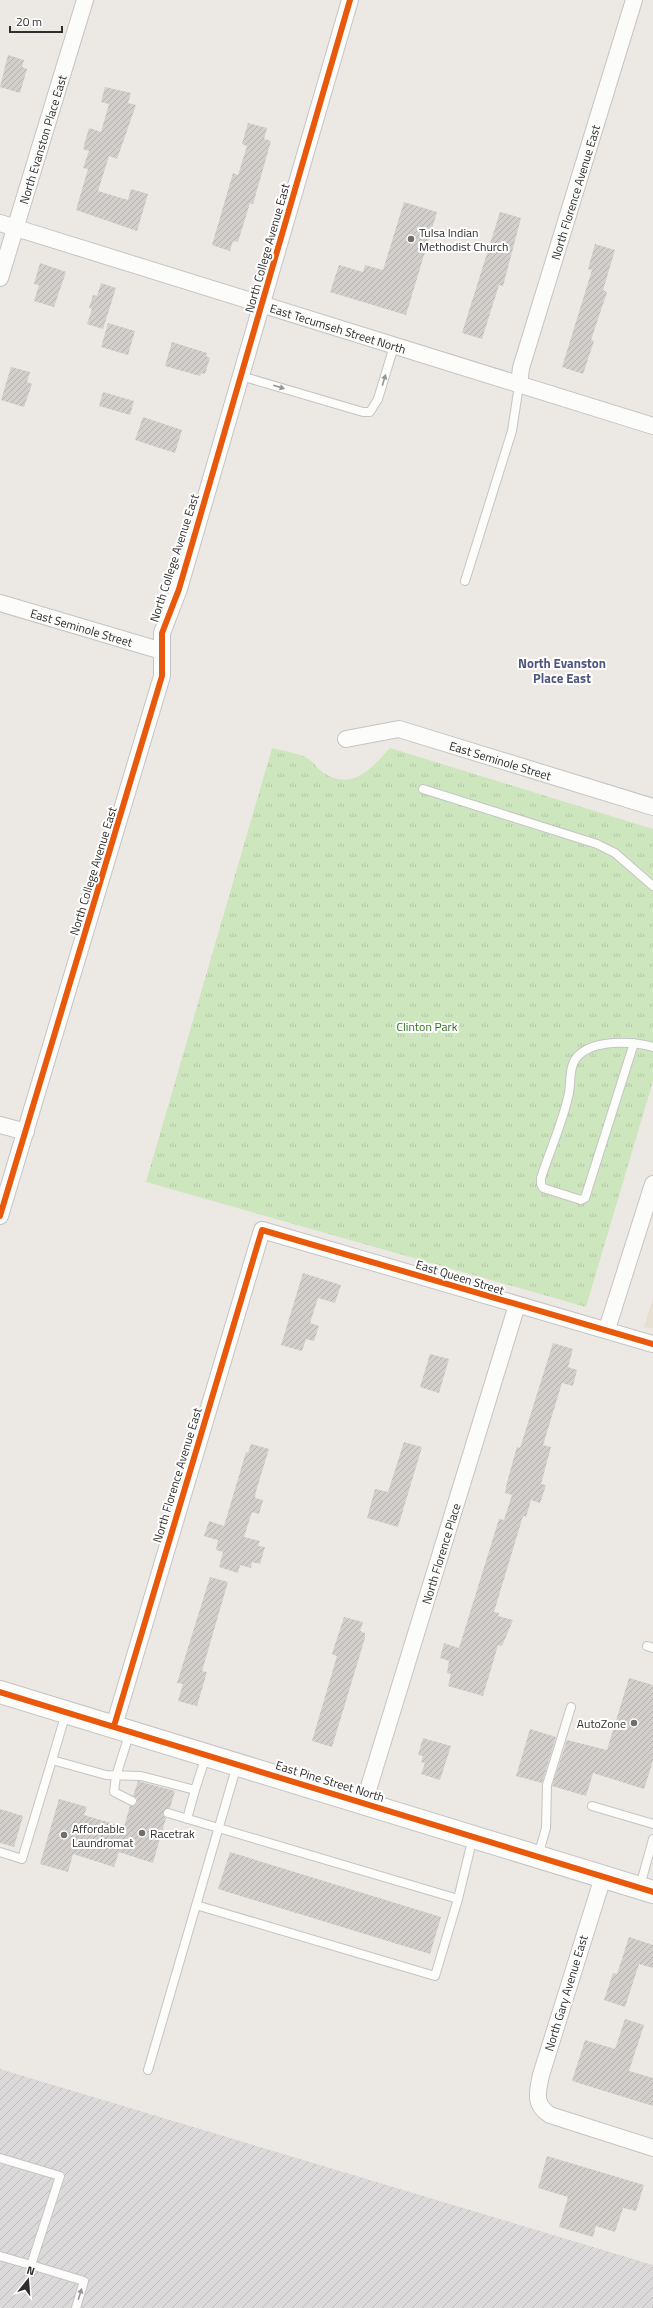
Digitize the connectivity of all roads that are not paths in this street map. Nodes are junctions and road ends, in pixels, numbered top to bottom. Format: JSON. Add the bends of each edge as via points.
{"nodes":[{"id":1,"x":85,"y":0,"type":"edge"},
{"id":2,"x":350,"y":0,"type":"edge"},
{"id":3,"x":634,"y":0,"type":"edge"},
{"id":4,"x":7,"y":225,"type":"edge"},
{"id":5,"x":0,"y":278,"type":"edge"},
{"id":6,"x":263,"y":303,"type":"junction"},
{"id":7,"x":394,"y":346,"type":"junction"},
{"id":8,"x":241,"y":376,"type":"junction"},
{"id":9,"x":519,"y":385,"type":"junction"},
{"id":10,"x":653,"y":426,"type":"edge"},
{"id":11,"x":465,"y":581,"type":"dead end"},
{"id":12,"x":0,"y":603,"type":"edge"},
{"id":13,"x":162,"y":651,"type":"junction"},
{"id":14,"x":346,"y":739,"type":"dead end"},
{"id":15,"x":423,"y":789,"type":"dead end"},
{"id":16,"x":653,"y":807,"type":"edge"},
{"id":17,"x":653,"y":886,"type":"edge"},
{"id":18,"x":634,"y":1043,"type":"junction"},
{"id":19,"x":653,"y":1047,"type":"edge"},
{"id":20,"x":0,"y":1125,"type":"edge"},
{"id":21,"x":26,"y":1132,"type":"junction"},
{"id":22,"x":653,"y":1184,"type":"edge"},
{"id":23,"x":0,"y":1216,"type":"edge"},
{"id":24,"x":262,"y":1230,"type":"joint"},
{"id":25,"x":517,"y":1305,"type":"junction"},
{"id":26,"x":608,"y":1329,"type":"junction"},
{"id":27,"x":653,"y":1344,"type":"edge"},
{"id":28,"x":0,"y":1692,"type":"edge"},
{"id":29,"x":571,"y":1707,"type":"dead end"},
{"id":30,"x":66,"y":1712,"type":"junction"},
{"id":31,"x":122,"y":1729,"type":"junction"},
{"id":32,"x":207,"y":1755,"type":"junction"},
{"id":33,"x":52,"y":1760,"type":"junction"},
{"id":34,"x":237,"y":1764,"type":"junction"},
{"id":35,"x":116,"y":1776,"type":"junction"},
{"id":36,"x":196,"y":1790,"type":"junction"},
{"id":37,"x":132,"y":1801,"type":"dead end"},
{"id":38,"x":364,"y":1802,"type":"junction"},
{"id":39,"x":592,"y":1806,"type":"dead end"},
{"id":40,"x":168,"y":1813,"type":"dead end"},
{"id":41,"x":187,"y":1819,"type":"junction"},
{"id":42,"x":653,"y":1824,"type":"edge"},
{"id":43,"x":218,"y":1829,"type":"junction"},
{"id":44,"x":473,"y":1836,"type":"junction"},
{"id":45,"x":653,"y":1839,"type":"edge"},
{"id":46,"x":0,"y":1852,"type":"edge"},
{"id":47,"x":537,"y":1857,"type":"junction"},
{"id":48,"x":603,"y":1877,"type":"junction"},
{"id":49,"x":646,"y":1890,"type":"edge"},
{"id":50,"x":458,"y":1899,"type":"junction"},
{"id":51,"x":196,"y":1905,"type":"junction"},
{"id":52,"x":148,"y":2070,"type":"dead end"},
{"id":53,"x":653,"y":2148,"type":"edge"},
{"id":54,"x":0,"y":2158,"type":"edge"},
{"id":55,"x":0,"y":2256,"type":"edge"},
{"id":56,"x":31,"y":2265,"type":"junction"},
{"id":57,"x":76,"y":2308,"type":"edge"}],
"edges":[{"from":1,"to":4,"type":"street","name":"North Evanston Place East"},
{"from":2,"to":6,"type":"street","name":"North College Avenue East"},
{"from":3,"to":9,"type":"street","name":"North Florence Avenue East","via":[[521,368]]},
{"from":4,"to":5,"type":"street","name":"North Evanston Place East"},
{"from":4,"to":6,"type":"street","name":"East Tecumseh Street North"},
{"from":6,"to":7,"type":"street","name":"East Tecumseh Street North"},
{"from":6,"to":8,"type":"street","name":"North College Avenue East"},
{"from":8,"to":7,"type":"lane","one_way":true,"via":[[370,412],[378,399]]},
{"from":7,"to":9,"type":"street","name":"East Tecumseh Street North"},
{"from":8,"to":13,"type":"street","name":"North College Avenue East","via":[[179,589],[162,633]]},
{"from":9,"to":10,"type":"street","name":"East Tecumseh Street North"},
{"from":9,"to":11,"type":"lane","via":[[512,431]]},
{"from":12,"to":13,"type":"street","name":"East Seminole Street"},
{"from":13,"to":21,"type":"street","name":"North College Avenue East","via":[[162,676]]},
{"from":14,"to":16,"type":"street","name":"East Seminole Street","via":[[399,729]]},
{"from":15,"to":17,"type":"lane","via":[[597,844],[615,853]]},
{"from":18,"to":18,"type":"lane","via":[[608,1044],[587,1049],[576,1058],[571,1071],[569,1093],[541,1178],[543,1188],[581,1200],[588,1194]]},
{"from":18,"to":19,"type":"lane"},
{"from":20,"to":21,"type":"street"},
{"from":21,"to":23,"type":"street","name":"North College Avenue East"},
{"from":22,"to":26,"type":"street"},
{"from":24,"to":25,"type":"street","name":"East Queen Street"},
{"from":24,"to":31,"type":"street","name":"North Florence Avenue East"},
{"from":25,"to":26,"type":"street","name":"East Queen Street"},
{"from":25,"to":38,"type":"street","name":"North Florence Place"},
{"from":26,"to":27,"type":"street","name":"East Queen Street"},
{"from":28,"to":30,"type":"main road","name":"East Pine Street North"},
{"from":29,"to":47,"type":"lane","via":[[547,1785],[546,1828]]},
{"from":30,"to":31,"type":"main road","name":"East Pine Street North"},
{"from":30,"to":33,"type":"lane"},
{"from":31,"to":32,"type":"main road","name":"East Pine Street North"},
{"from":31,"to":35,"type":"lane"},
{"from":32,"to":34,"type":"main road","name":"East Pine Street North"},
{"from":32,"to":36,"type":"lane"},
{"from":33,"to":35,"type":"lane"},
{"from":33,"to":46,"type":"lane","via":[[22,1859]]},
{"from":34,"to":38,"type":"main road","name":"East Pine Street North"},
{"from":34,"to":43,"type":"lane"},
{"from":35,"to":36,"type":"lane","via":[[141,1776]]},
{"from":35,"to":37,"type":"lane","via":[[114,1792]]},
{"from":36,"to":41,"type":"lane"},
{"from":38,"to":44,"type":"main road","name":"East Pine Street North"},
{"from":39,"to":42,"type":"lane"},
{"from":40,"to":41,"type":"lane"},
{"from":41,"to":43,"type":"lane"},
{"from":43,"to":50,"type":"lane"},
{"from":43,"to":51,"type":"lane"},
{"from":44,"to":47,"type":"main road","name":"East Pine Street North"},
{"from":44,"to":50,"type":"lane"},
{"from":45,"to":49,"type":"lane"},
{"from":47,"to":48,"type":"main road","name":"East Pine Street North"},
{"from":48,"to":49,"type":"main road","name":"East Pine Street North"},
{"from":48,"to":53,"type":"street","name":"North Gary Avenue East","via":[[541,2075],[538,2099],[541,2109],[566,2122]]},
{"from":50,"to":51,"type":"lane","via":[[435,1976]]},
{"from":51,"to":52,"type":"lane"},
{"from":54,"to":56,"type":"lane","via":[[60,2176]]},
{"from":55,"to":56,"type":"lane"},
{"from":57,"to":56,"type":"lane","one_way":true,"via":[[84,2281]]}]}
